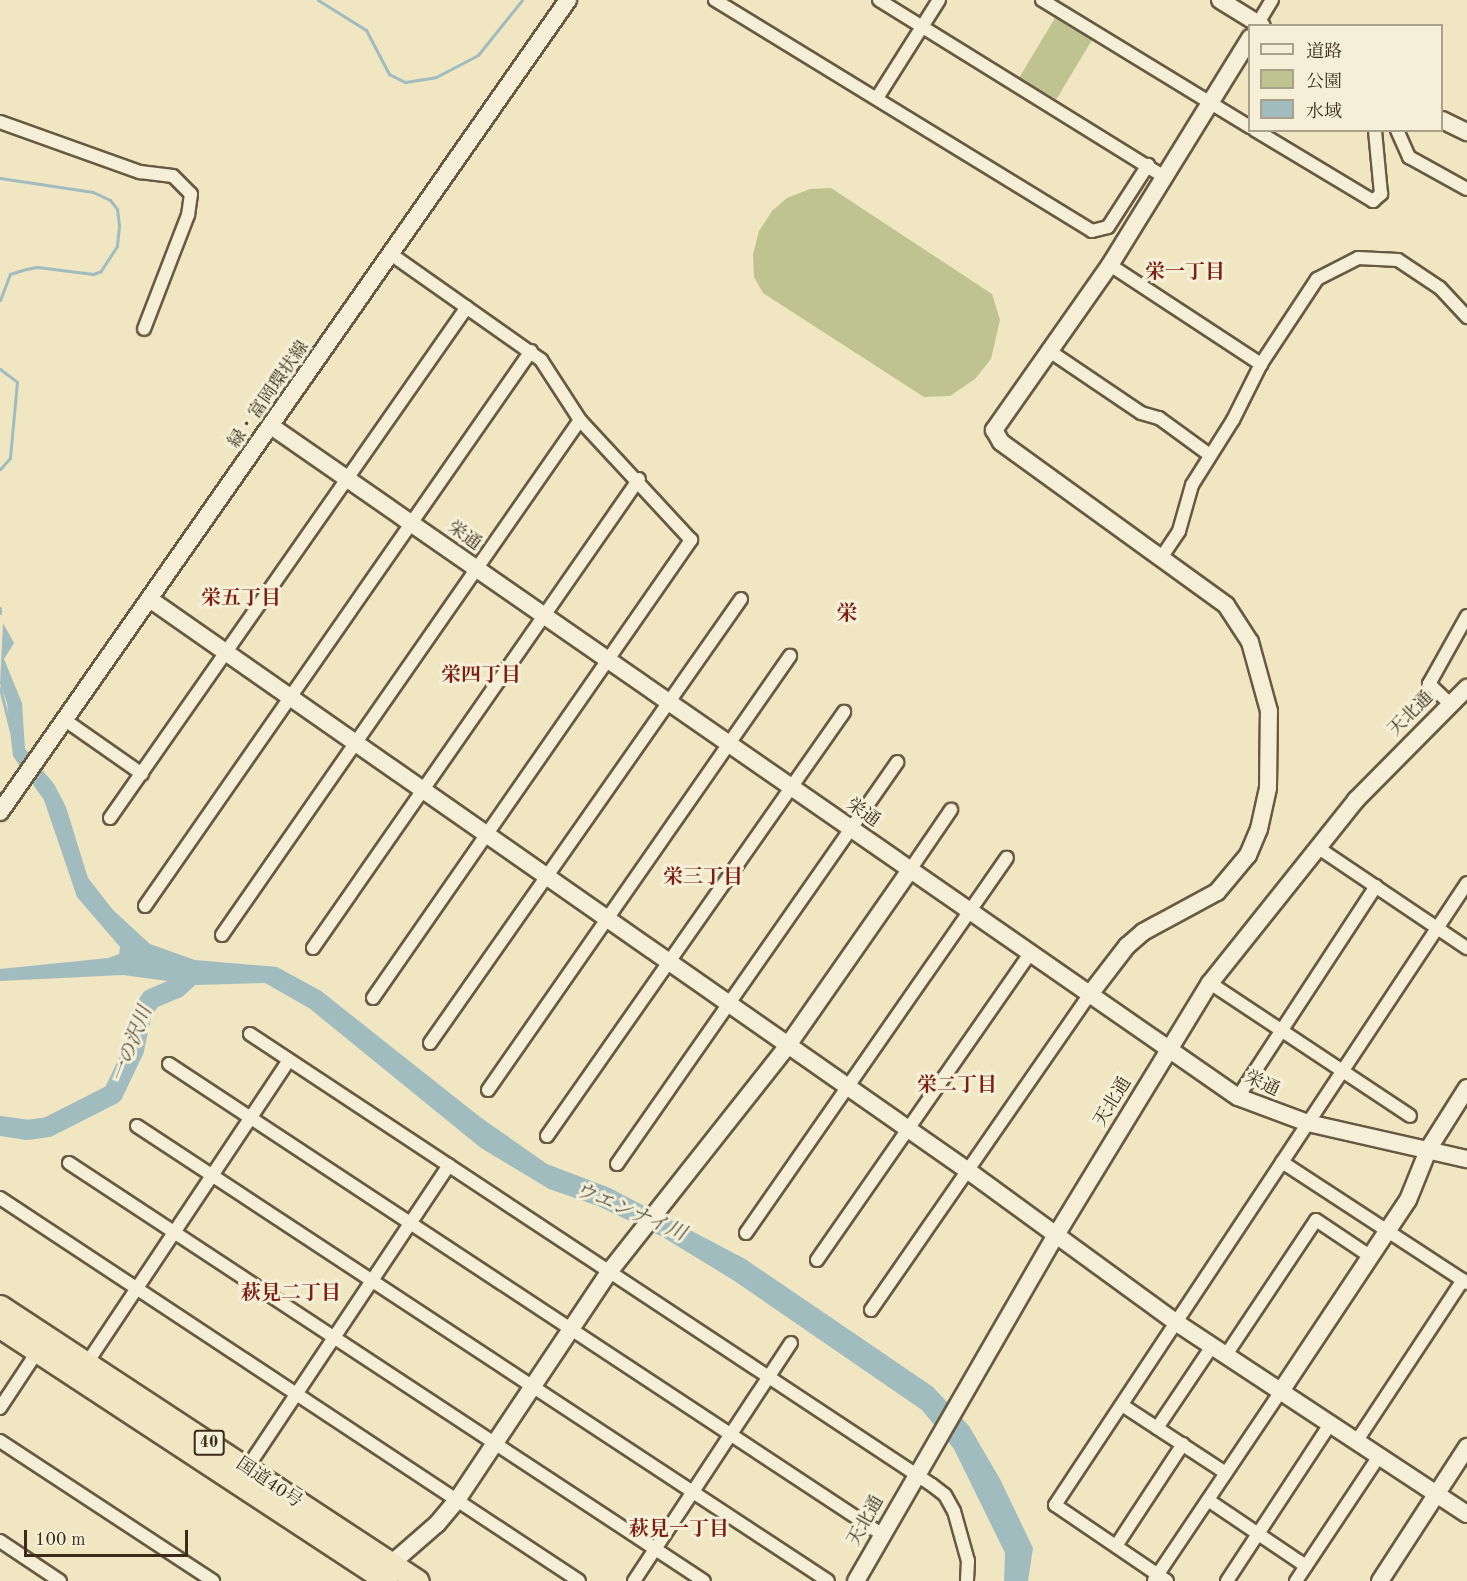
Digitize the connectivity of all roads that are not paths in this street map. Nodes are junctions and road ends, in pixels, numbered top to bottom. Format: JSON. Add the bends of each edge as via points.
{"nodes":[{"id":1,"x":568,"y":0,"type":"edge"},
{"id":2,"x":715,"y":0,"type":"edge"},
{"id":3,"x":879,"y":0,"type":"edge"},
{"id":4,"x":939,"y":0,"type":"edge"},
{"id":5,"x":1042,"y":0,"type":"edge"},
{"id":6,"x":1221,"y":0,"type":"edge"},
{"id":7,"x":1272,"y":0,"type":"edge"},
{"id":8,"x":1257,"y":24,"type":"edge"},
{"id":9,"x":1260,"y":24,"type":"edge"},
{"id":10,"x":922,"y":27,"type":"junction"},
{"id":11,"x":1248,"y":41,"type":"edge"},
{"id":12,"x":877,"y":98,"type":"junction"},
{"id":13,"x":1210,"y":104,"type":"junction"},
{"id":14,"x":1443,"y":120,"type":"edge"},
{"id":15,"x":0,"y":122,"type":"edge"},
{"id":16,"x":1248,"y":126,"type":"edge"},
{"id":17,"x":1258,"y":132,"type":"edge"},
{"id":18,"x":1375,"y":132,"type":"edge"},
{"id":19,"x":1398,"y":132,"type":"edge"},
{"id":20,"x":1467,"y":132,"type":"edge"},
{"id":21,"x":1148,"y":165,"type":"junction"},
{"id":22,"x":1165,"y":177,"type":"junction"},
{"id":23,"x":1467,"y":189,"type":"edge"},
{"id":24,"x":391,"y":254,"type":"junction"},
{"id":25,"x":1110,"y":265,"type":"junction"},
{"id":26,"x":467,"y":307,"type":"junction"},
{"id":27,"x":1467,"y":317,"type":"edge"},
{"id":28,"x":144,"y":329,"type":"dead end"},
{"id":29,"x":1048,"y":350,"type":"junction"},
{"id":30,"x":531,"y":351,"type":"junction"},
{"id":31,"x":1261,"y":363,"type":"junction"},
{"id":32,"x":580,"y":420,"type":"junction"},
{"id":33,"x":271,"y":426,"type":"junction"},
{"id":34,"x":1210,"y":455,"type":"junction"},
{"id":35,"x":347,"y":479,"type":"junction"},
{"id":36,"x":639,"y":479,"type":"junction"},
{"id":37,"x":412,"y":524,"type":"junction"},
{"id":38,"x":1161,"y":558,"type":"junction"},
{"id":39,"x":476,"y":568,"type":"junction"},
{"id":40,"x":741,"y":599,"type":"dead end"},
{"id":41,"x":151,"y":600,"type":"junction"},
{"id":42,"x":544,"y":615,"type":"junction"},
{"id":43,"x":1467,"y":616,"type":"edge"},
{"id":44,"x":226,"y":653,"type":"junction"},
{"id":45,"x":790,"y":656,"type":"dead end"},
{"id":46,"x":609,"y":660,"type":"junction"},
{"id":47,"x":1467,"y":688,"type":"edge"},
{"id":48,"x":291,"y":698,"type":"junction"},
{"id":49,"x":669,"y":701,"type":"junction"},
{"id":50,"x":1449,"y":703,"type":"junction"},
{"id":51,"x":844,"y":712,"type":"dead end"},
{"id":52,"x":65,"y":720,"type":"junction"},
{"id":53,"x":355,"y":743,"type":"junction"},
{"id":54,"x":730,"y":744,"type":"junction"},
{"id":55,"x":897,"y":762,"type":"dead end"},
{"id":56,"x":142,"y":774,"type":"junction"},
{"id":57,"x":792,"y":788,"type":"junction"},
{"id":58,"x":423,"y":790,"type":"junction"},
{"id":59,"x":3,"y":808,"type":"edge"},
{"id":60,"x":951,"y":810,"type":"dead end"},
{"id":61,"x":110,"y":818,"type":"dead end"},
{"id":62,"x":851,"y":829,"type":"junction"},
{"id":63,"x":487,"y":835,"type":"junction"},
{"id":64,"x":1317,"y":847,"type":"junction"},
{"id":65,"x":1007,"y":858,"type":"dead end"},
{"id":66,"x":910,"y":870,"type":"junction"},
{"id":67,"x":546,"y":876,"type":"junction"},
{"id":68,"x":1467,"y":882,"type":"edge"},
{"id":69,"x":1376,"y":886,"type":"junction"},
{"id":70,"x":145,"y":906,"type":"dead end"},
{"id":71,"x":970,"y":911,"type":"junction"},
{"id":72,"x":607,"y":919,"type":"junction"},
{"id":73,"x":1437,"y":928,"type":"junction"},
{"id":74,"x":222,"y":935,"type":"dead end"},
{"id":75,"x":313,"y":948,"type":"dead end"},
{"id":76,"x":1467,"y":948,"type":"edge"},
{"id":77,"x":1030,"y":953,"type":"junction"},
{"id":78,"x":669,"y":962,"type":"junction"},
{"id":79,"x":1210,"y":983,"type":"junction"},
{"id":80,"x":1090,"y":994,"type":"junction"},
{"id":81,"x":373,"y":998,"type":"dead end"},
{"id":82,"x":729,"y":1004,"type":"junction"},
{"id":83,"x":1280,"y":1031,"type":"junction"},
{"id":84,"x":250,"y":1034,"type":"dead end"},
{"id":85,"x":430,"y":1043,"type":"dead end"},
{"id":86,"x":788,"y":1045,"type":"junction"},
{"id":87,"x":1168,"y":1048,"type":"junction"},
{"id":88,"x":289,"y":1060,"type":"junction"},
{"id":89,"x":169,"y":1064,"type":"dead end"},
{"id":90,"x":1342,"y":1071,"type":"junction"},
{"id":91,"x":848,"y":1088,"type":"junction"},
{"id":92,"x":1467,"y":1088,"type":"edge"},
{"id":93,"x":488,"y":1090,"type":"dead end"},
{"id":94,"x":1238,"y":1096,"type":"junction"},
{"id":95,"x":1410,"y":1116,"type":"dead end"},
{"id":96,"x":250,"y":1118,"type":"junction"},
{"id":97,"x":1308,"y":1123,"type":"junction"},
{"id":98,"x":137,"y":1126,"type":"dead end"},
{"id":99,"x":907,"y":1129,"type":"junction"},
{"id":100,"x":547,"y":1136,"type":"dead end"},
{"id":101,"x":1429,"y":1148,"type":"junction"},
{"id":102,"x":1467,"y":1159,"type":"edge"},
{"id":103,"x":1282,"y":1162,"type":"junction"},
{"id":104,"x":69,"y":1163,"type":"dead end"},
{"id":105,"x":617,"y":1164,"type":"dead end"},
{"id":106,"x":449,"y":1165,"type":"junction"},
{"id":107,"x":967,"y":1170,"type":"junction"},
{"id":108,"x":213,"y":1175,"type":"junction"},
{"id":109,"x":0,"y":1198,"type":"edge"},
{"id":110,"x":410,"y":1223,"type":"junction"},
{"id":111,"x":175,"y":1232,"type":"junction"},
{"id":112,"x":1388,"y":1232,"type":"junction"},
{"id":113,"x":746,"y":1233,"type":"dead end"},
{"id":114,"x":1056,"y":1235,"type":"junction"},
{"id":115,"x":1371,"y":1257,"type":"junction"},
{"id":116,"x":817,"y":1260,"type":"dead end"},
{"id":117,"x":609,"y":1272,"type":"junction"},
{"id":118,"x":372,"y":1281,"type":"junction"},
{"id":119,"x":1465,"y":1281,"type":"edge"},
{"id":120,"x":137,"y":1289,"type":"junction"},
{"id":121,"x":0,"y":1305,"type":"edge"},
{"id":122,"x":871,"y":1310,"type":"dead end"},
{"id":123,"x":1177,"y":1323,"type":"junction"},
{"id":124,"x":0,"y":1327,"type":"edge"},
{"id":125,"x":571,"y":1329,"type":"junction"},
{"id":126,"x":334,"y":1338,"type":"junction"},
{"id":127,"x":791,"y":1343,"type":"dead end"},
{"id":128,"x":42,"y":1344,"type":"junction"},
{"id":129,"x":1219,"y":1351,"type":"junction"},
{"id":130,"x":87,"y":1363,"type":"junction"},
{"id":131,"x":769,"y":1377,"type":"junction"},
{"id":132,"x":533,"y":1387,"type":"junction"},
{"id":133,"x":1281,"y":1392,"type":"junction"},
{"id":134,"x":297,"y":1395,"type":"junction"},
{"id":135,"x":1122,"y":1405,"type":"junction"},
{"id":136,"x":0,"y":1408,"type":"edge"},
{"id":137,"x":1330,"y":1424,"type":"junction"},
{"id":138,"x":1157,"y":1428,"type":"junction"},
{"id":139,"x":731,"y":1434,"type":"junction"},
{"id":140,"x":0,"y":1441,"type":"edge"},
{"id":141,"x":1356,"y":1442,"type":"junction"},
{"id":142,"x":495,"y":1443,"type":"junction"},
{"id":143,"x":1183,"y":1444,"type":"junction"},
{"id":144,"x":1467,"y":1447,"type":"edge"},
{"id":145,"x":1379,"y":1456,"type":"junction"},
{"id":146,"x":247,"y":1468,"type":"junction"},
{"id":147,"x":915,"y":1473,"type":"junction"},
{"id":148,"x":1226,"y":1473,"type":"junction"},
{"id":149,"x":693,"y":1492,"type":"junction"},
{"id":150,"x":1436,"y":1494,"type":"junction"},
{"id":151,"x":457,"y":1500,"type":"junction"},
{"id":152,"x":1208,"y":1500,"type":"junction"},
{"id":153,"x":1467,"y":1514,"type":"edge"},
{"id":154,"x":880,"y":1533,"type":"junction"},
{"id":155,"x":1258,"y":1534,"type":"junction"},
{"id":156,"x":0,"y":1541,"type":"edge"},
{"id":157,"x":1116,"y":1546,"type":"junction"},
{"id":158,"x":656,"y":1549,"type":"junction"},
{"id":159,"x":1306,"y":1566,"type":"junction"},
{"id":160,"x":382,"y":1575,"type":"edge"},
{"id":161,"x":1160,"y":1579,"type":"edge"},
{"id":162,"x":60,"y":1581,"type":"edge"},
{"id":163,"x":213,"y":1581,"type":"edge"},
{"id":164,"x":418,"y":1581,"type":"edge"},
{"id":165,"x":579,"y":1581,"type":"edge"},
{"id":166,"x":634,"y":1581,"type":"edge"},
{"id":167,"x":704,"y":1581,"type":"edge"},
{"id":168,"x":828,"y":1581,"type":"edge"},
{"id":169,"x":856,"y":1581,"type":"edge"},
{"id":170,"x":967,"y":1581,"type":"edge"},
{"id":171,"x":1227,"y":1581,"type":"edge"},
{"id":172,"x":1296,"y":1581,"type":"edge"},
{"id":173,"x":1380,"y":1581,"type":"edge"}],
"edges":[{"from":1,"to":24,"type":"street","name":"緑・富岡環状線"},
{"from":2,"to":12,"type":"street"},
{"from":3,"to":10,"type":"street"},
{"from":4,"to":10,"type":"street"},
{"from":5,"to":13,"type":"street"},
{"from":6,"to":8,"type":"street"},
{"from":7,"to":9,"type":"street"},
{"from":10,"to":12,"type":"street"},
{"from":10,"to":21,"type":"street"},
{"from":11,"to":13,"type":"street"},
{"from":12,"to":21,"type":"street","via":[[1092,231],[1108,227]]},
{"from":13,"to":16,"type":"street"},
{"from":13,"to":22,"type":"street"},
{"from":14,"to":20,"type":"street"},
{"from":15,"to":28,"type":"street","via":[[140,172],[173,176],[191,195],[188,215]]},
{"from":17,"to":18,"type":"street","via":[[1373,201],[1381,194]]},
{"from":19,"to":23,"type":"street","via":[[1409,157]]},
{"from":21,"to":22,"type":"street"},
{"from":22,"to":25,"type":"street"},
{"from":24,"to":26,"type":"street"},
{"from":24,"to":33,"type":"street","name":"緑・富岡環状線"},
{"from":25,"to":29,"type":"street"},
{"from":25,"to":31,"type":"street"},
{"from":26,"to":30,"type":"street"},
{"from":26,"to":35,"type":"street"},
{"from":27,"to":31,"type":"street","via":[[1440,288],[1398,260],[1358,258],[1317,279]]},
{"from":29,"to":34,"type":"street","via":[[1141,413],[1159,418]]},
{"from":29,"to":38,"type":"street","via":[[995,424],[994,434]]},
{"from":30,"to":32,"type":"street"},
{"from":30,"to":37,"type":"street"},
{"from":31,"to":34,"type":"street","via":[[1233,420]]},
{"from":32,"to":36,"type":"street"},
{"from":32,"to":39,"type":"street"},
{"from":33,"to":35,"type":"street","name":"栄通"},
{"from":33,"to":41,"type":"street","name":"緑・富岡環状線"},
{"from":34,"to":38,"type":"street","via":[[1186,496],[1179,531]]},
{"from":35,"to":37,"type":"street","name":"栄通"},
{"from":35,"to":44,"type":"street"},
{"from":36,"to":42,"type":"street"},
{"from":36,"to":46,"type":"street","via":[[691,540]]},
{"from":37,"to":39,"type":"street","name":"栄通"},
{"from":37,"to":48,"type":"street"},
{"from":38,"to":80,"type":"street","via":[[1226,605],[1244,628],[1269,711],[1268,788],[1259,830],[1234,876],[1217,892],[1143,932],[1111,963]]},
{"from":39,"to":42,"type":"street","name":"栄通"},
{"from":39,"to":53,"type":"street"},
{"from":40,"to":49,"type":"street"},
{"from":41,"to":44,"type":"street"},
{"from":41,"to":52,"type":"street","name":"緑・富岡環状線"},
{"from":42,"to":46,"type":"street","name":"栄通"},
{"from":42,"to":58,"type":"street"},
{"from":43,"to":50,"type":"street","via":[[1429,684]]},
{"from":44,"to":48,"type":"street"},
{"from":44,"to":56,"type":"street"},
{"from":45,"to":54,"type":"street"},
{"from":46,"to":49,"type":"street","name":"栄通"},
{"from":46,"to":63,"type":"street"},
{"from":47,"to":50,"type":"street","name":"天北通"},
{"from":48,"to":53,"type":"street"},
{"from":48,"to":70,"type":"street"},
{"from":49,"to":54,"type":"street","name":"栄通"},
{"from":49,"to":67,"type":"street"},
{"from":50,"to":64,"type":"street","name":"天北通","via":[[1387,766]]},
{"from":51,"to":57,"type":"street"},
{"from":52,"to":56,"type":"street"},
{"from":52,"to":59,"type":"street","name":"緑・富岡環状線"},
{"from":53,"to":58,"type":"street"},
{"from":53,"to":74,"type":"street"},
{"from":54,"to":57,"type":"street","name":"栄通"},
{"from":54,"to":72,"type":"street"},
{"from":55,"to":62,"type":"street"},
{"from":56,"to":61,"type":"street"},
{"from":57,"to":62,"type":"street","name":"栄通"},
{"from":57,"to":78,"type":"street"},
{"from":58,"to":63,"type":"street"},
{"from":58,"to":75,"type":"street"},
{"from":60,"to":66,"type":"street"},
{"from":62,"to":66,"type":"street","name":"栄通"},
{"from":62,"to":82,"type":"street"},
{"from":63,"to":67,"type":"street"},
{"from":63,"to":81,"type":"street"},
{"from":64,"to":69,"type":"street"},
{"from":64,"to":79,"type":"street","name":"天北通"},
{"from":65,"to":71,"type":"street"},
{"from":66,"to":71,"type":"street","name":"栄通"},
{"from":66,"to":86,"type":"street"},
{"from":67,"to":72,"type":"street"},
{"from":67,"to":85,"type":"street"},
{"from":68,"to":73,"type":"street"},
{"from":69,"to":73,"type":"street"},
{"from":69,"to":83,"type":"street"},
{"from":71,"to":77,"type":"street","name":"栄通"},
{"from":71,"to":91,"type":"street"},
{"from":72,"to":78,"type":"street"},
{"from":72,"to":93,"type":"street"},
{"from":73,"to":76,"type":"street"},
{"from":73,"to":90,"type":"street"},
{"from":77,"to":80,"type":"street","name":"栄通"},
{"from":77,"to":99,"type":"street"},
{"from":78,"to":82,"type":"street"},
{"from":78,"to":100,"type":"street"},
{"from":79,"to":83,"type":"street"},
{"from":79,"to":87,"type":"street","name":"天北通"},
{"from":80,"to":87,"type":"street","name":"栄通"},
{"from":80,"to":107,"type":"street"},
{"from":82,"to":86,"type":"street"},
{"from":82,"to":105,"type":"street"},
{"from":83,"to":90,"type":"street"},
{"from":83,"to":94,"type":"street"},
{"from":84,"to":88,"type":"street"},
{"from":86,"to":91,"type":"street"},
{"from":86,"to":117,"type":"street"},
{"from":87,"to":94,"type":"street","name":"栄通"},
{"from":87,"to":114,"type":"street","name":"天北通"},
{"from":88,"to":96,"type":"street"},
{"from":88,"to":106,"type":"street"},
{"from":89,"to":96,"type":"street"},
{"from":90,"to":95,"type":"street"},
{"from":90,"to":97,"type":"street"},
{"from":91,"to":99,"type":"street"},
{"from":91,"to":113,"type":"street"},
{"from":92,"to":101,"type":"street"},
{"from":94,"to":97,"type":"street","name":"栄通"},
{"from":96,"to":108,"type":"street"},
{"from":96,"to":110,"type":"street"},
{"from":97,"to":101,"type":"street","name":"栄通"},
{"from":97,"to":103,"type":"street"},
{"from":98,"to":108,"type":"street"},
{"from":99,"to":107,"type":"street"},
{"from":99,"to":116,"type":"street"},
{"from":101,"to":102,"type":"street","name":"栄通"},
{"from":101,"to":112,"type":"street","via":[[1408,1200]]},
{"from":103,"to":112,"type":"street"},
{"from":103,"to":123,"type":"street"},
{"from":104,"to":111,"type":"street"},
{"from":106,"to":110,"type":"street"},
{"from":106,"to":117,"type":"street"},
{"from":107,"to":114,"type":"street"},
{"from":107,"to":122,"type":"street"},
{"from":108,"to":111,"type":"street"},
{"from":108,"to":118,"type":"street"},
{"from":109,"to":120,"type":"street"},
{"from":110,"to":118,"type":"street"},
{"from":110,"to":125,"type":"street"},
{"from":111,"to":120,"type":"street"},
{"from":111,"to":126,"type":"street"},
{"from":112,"to":115,"type":"street"},
{"from":112,"to":119,"type":"street"},
{"from":114,"to":123,"type":"street"},
{"from":114,"to":147,"type":"street","name":"天北通"},
{"from":115,"to":129,"type":"street","via":[[1316,1220]]},
{"from":115,"to":133,"type":"street"},
{"from":117,"to":125,"type":"street"},
{"from":117,"to":131,"type":"street"},
{"from":118,"to":126,"type":"street"},
{"from":118,"to":132,"type":"street"},
{"from":119,"to":141,"type":"street"},
{"from":120,"to":130,"type":"street"},
{"from":120,"to":134,"type":"street"},
{"from":121,"to":128,"type":"highway","name":"国道40号","number":"40"},
{"from":123,"to":129,"type":"street"},
{"from":123,"to":135,"type":"street"},
{"from":124,"to":128,"type":"highway","name":"国道40号","number":"40"},
{"from":125,"to":132,"type":"street"},
{"from":125,"to":139,"type":"street"},
{"from":126,"to":134,"type":"street"},
{"from":126,"to":142,"type":"street"},
{"from":127,"to":131,"type":"street"},
{"from":128,"to":130,"type":"highway","name":"国道40号","number":"40"},
{"from":128,"to":136,"type":"street"},
{"from":128,"to":160,"type":"highway","name":"国道40号","number":"40"},
{"from":129,"to":133,"type":"street"},
{"from":129,"to":138,"type":"street"},
{"from":130,"to":146,"type":"highway","name":"国道40号","number":"40"},
{"from":131,"to":139,"type":"street"},
{"from":131,"to":147,"type":"street"},
{"from":132,"to":142,"type":"street"},
{"from":132,"to":149,"type":"street"},
{"from":133,"to":137,"type":"street"},
{"from":133,"to":148,"type":"street"},
{"from":134,"to":146,"type":"street"},
{"from":134,"to":151,"type":"street"},
{"from":135,"to":138,"type":"street"},
{"from":135,"to":157,"type":"street","via":[[1055,1505]]},
{"from":137,"to":141,"type":"street"},
{"from":137,"to":155,"type":"street"},
{"from":138,"to":143,"type":"street"},
{"from":139,"to":149,"type":"street"},
{"from":139,"to":154,"type":"street"},
{"from":140,"to":163,"type":"street"},
{"from":141,"to":145,"type":"street"},
{"from":142,"to":151,"type":"street"},
{"from":142,"to":158,"type":"street"},
{"from":143,"to":148,"type":"street"},
{"from":143,"to":157,"type":"street"},
{"from":144,"to":150,"type":"street"},
{"from":145,"to":150,"type":"street"},
{"from":145,"to":159,"type":"street"},
{"from":146,"to":160,"type":"highway","name":"国道40号","number":"40"},
{"from":147,"to":154,"type":"street","name":"天北通"},
{"from":147,"to":170,"type":"street","via":[[945,1495],[954,1511],[968,1561]]},
{"from":148,"to":152,"type":"street"},
{"from":149,"to":158,"type":"street"},
{"from":149,"to":168,"type":"street"},
{"from":150,"to":153,"type":"street"},
{"from":150,"to":173,"type":"street"},
{"from":151,"to":160,"type":"street"},
{"from":151,"to":165,"type":"street"},
{"from":152,"to":155,"type":"street"},
{"from":152,"to":161,"type":"street"},
{"from":154,"to":169,"type":"street","name":"天北通"},
{"from":155,"to":159,"type":"street"},
{"from":155,"to":171,"type":"street"},
{"from":156,"to":162,"type":"street"},
{"from":157,"to":161,"type":"street"},
{"from":158,"to":166,"type":"street"},
{"from":158,"to":167,"type":"street"},
{"from":159,"to":172,"type":"street"},
{"from":160,"to":164,"type":"highway","name":"国道40号","number":"40"}]}
